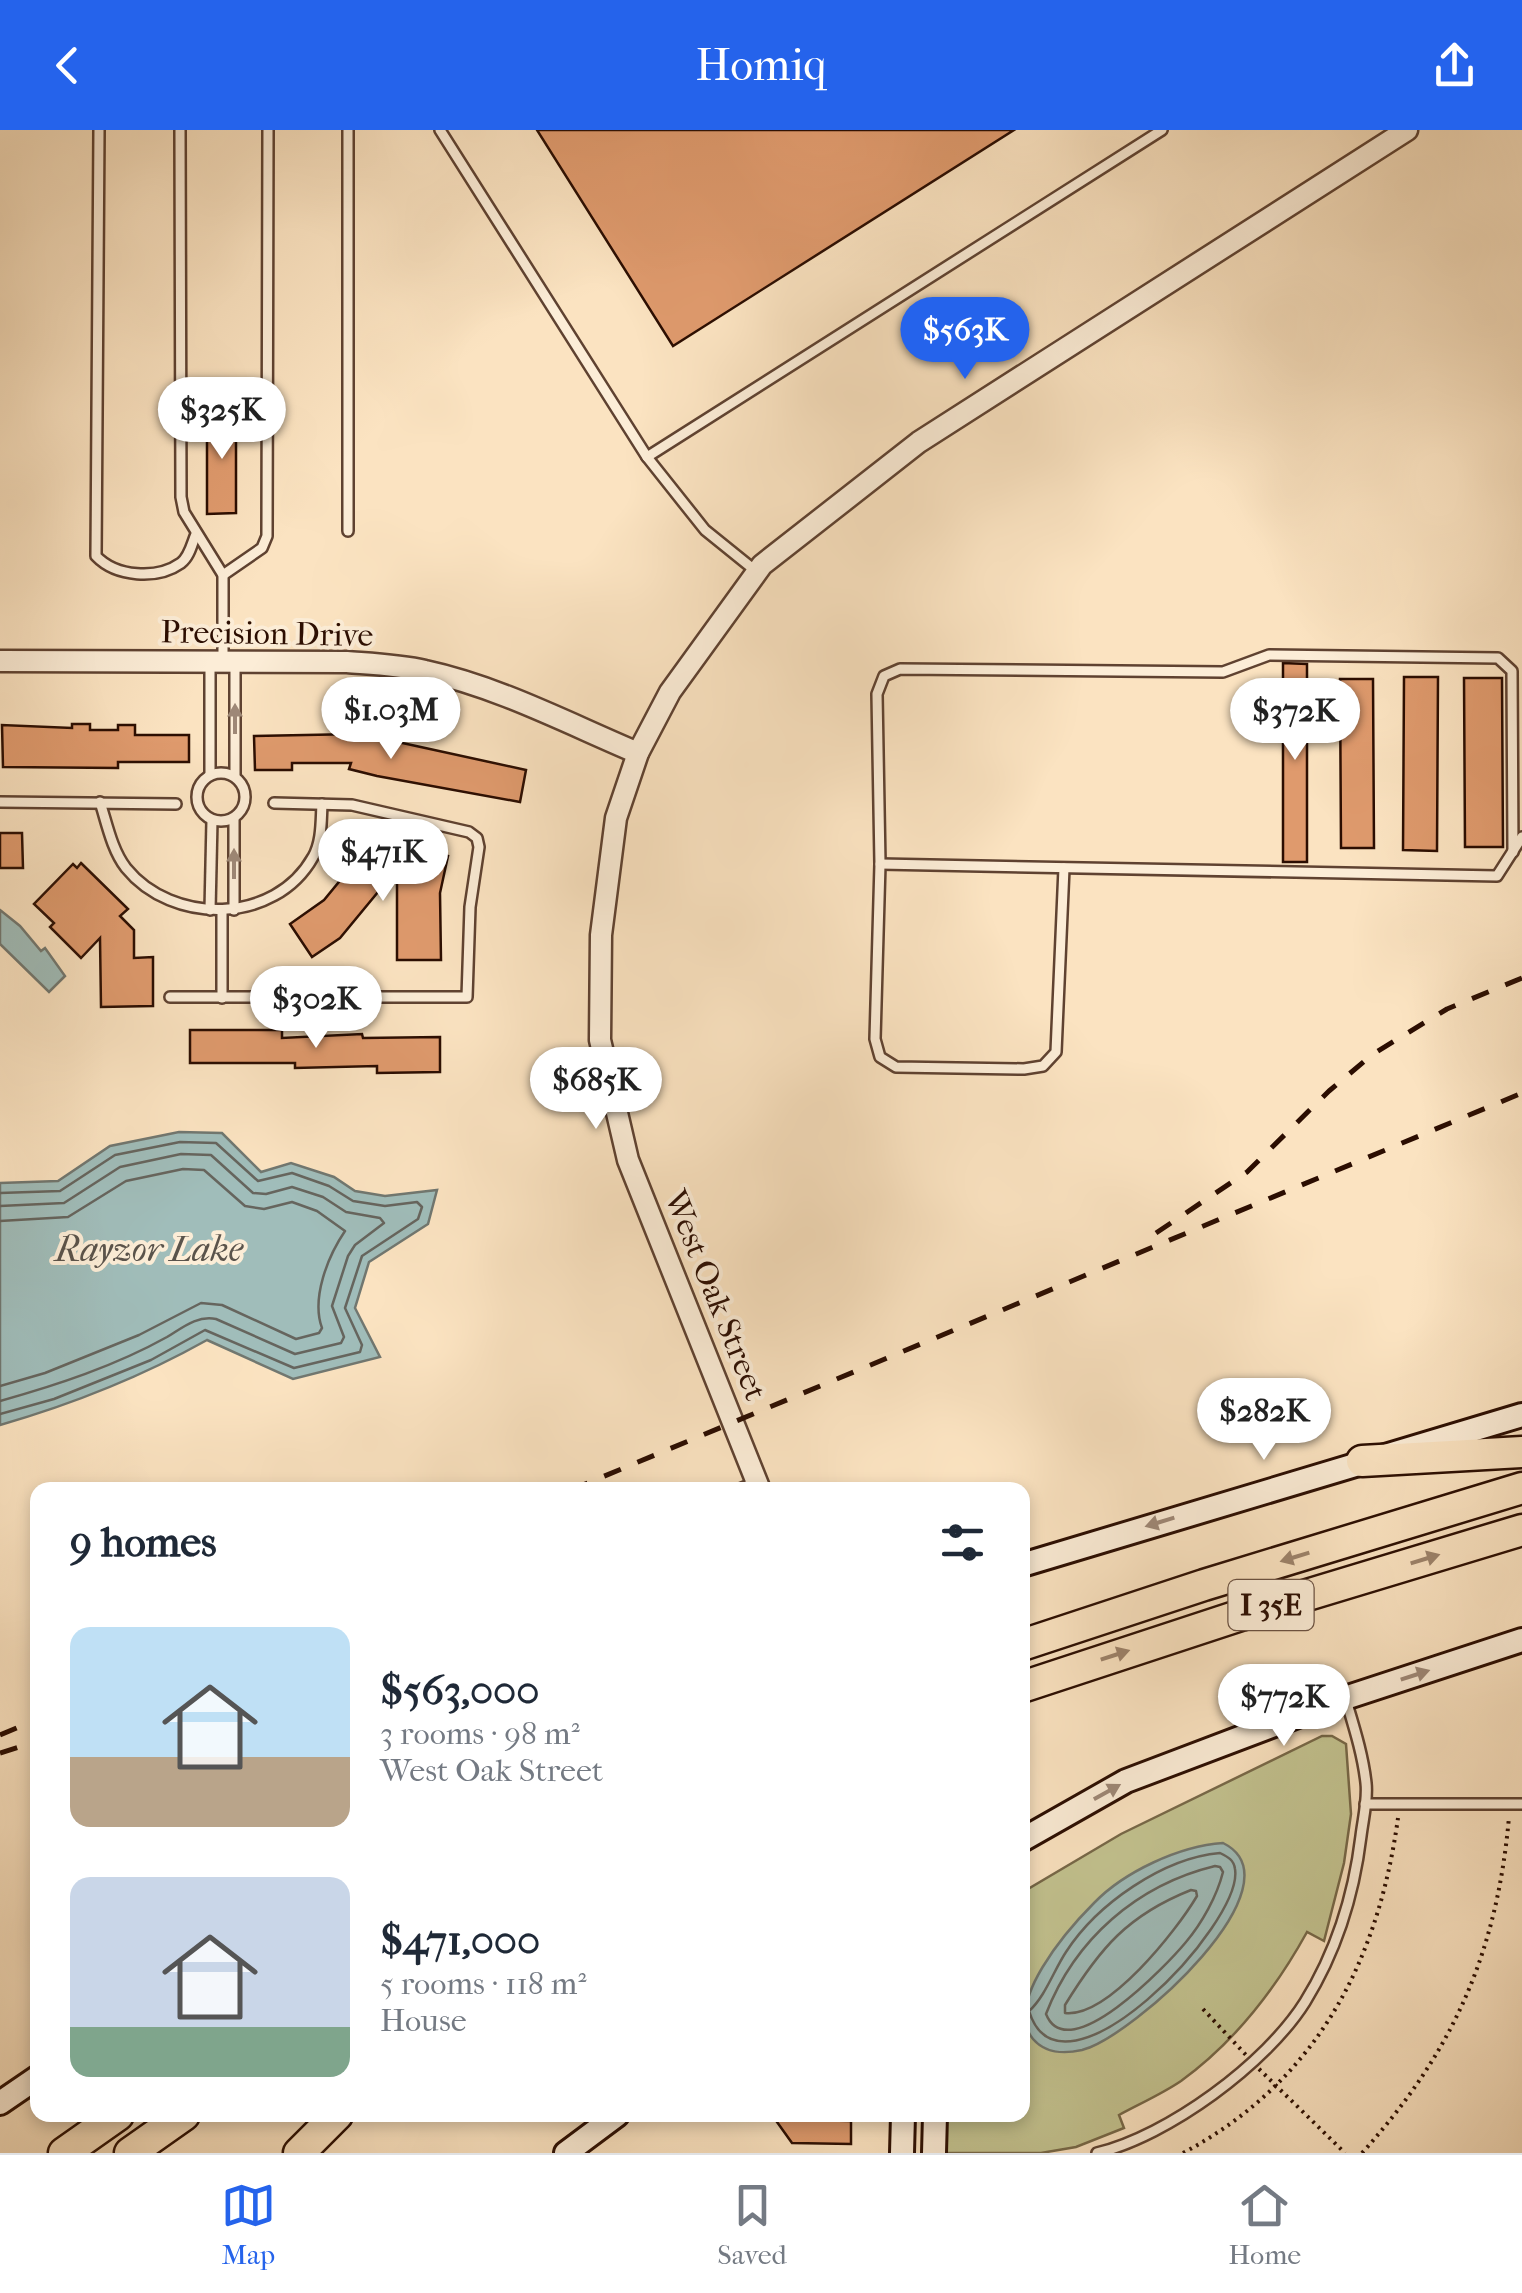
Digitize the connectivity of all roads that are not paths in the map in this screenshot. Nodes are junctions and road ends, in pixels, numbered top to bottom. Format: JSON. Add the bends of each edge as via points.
{"nodes":[{"id":1,"x":99,"y":130,"type":"edge"},
{"id":2,"x":180,"y":130,"type":"edge"},
{"id":3,"x":268,"y":130,"type":"edge"},
{"id":4,"x":348,"y":130,"type":"edge"},
{"id":5,"x":440,"y":130,"type":"edge"},
{"id":6,"x":1162,"y":130,"type":"edge"},
{"id":7,"x":1408,"y":130,"type":"edge"},
{"id":8,"x":647,"y":457,"type":"junction"},
{"id":9,"x":348,"y":532,"type":"dead end"},
{"id":10,"x":196,"y":534,"type":"junction"},
{"id":11,"x":757,"y":572,"type":"junction"},
{"id":12,"x":223,"y":575,"type":"junction"},
{"id":13,"x":0,"y":661,"type":"edge"},
{"id":14,"x":222,"y":662,"type":"junction"},
{"id":15,"x":638,"y":753,"type":"junction"},
{"id":16,"x":210,"y":775,"type":"junction"},
{"id":17,"x":235,"y":777,"type":"junction"},
{"id":18,"x":0,"y":802,"type":"edge"},
{"id":19,"x":100,"y":802,"type":"junction"},
{"id":20,"x":274,"y":803,"type":"dead end"},
{"id":21,"x":176,"y":804,"type":"dead end"},
{"id":22,"x":322,"y":804,"type":"junction"},
{"id":23,"x":234,"y":818,"type":"junction"},
{"id":24,"x":212,"y":820,"type":"junction"},
{"id":25,"x":1522,"y":838,"type":"edge"},
{"id":26,"x":1514,"y":852,"type":"junction"},
{"id":27,"x":880,"y":864,"type":"junction"},
{"id":28,"x":1064,"y":868,"type":"junction"},
{"id":29,"x":216,"y":910,"type":"junction"},
{"id":30,"x":234,"y":910,"type":"junction"},
{"id":31,"x":170,"y":997,"type":"dead end"},
{"id":32,"x":222,"y":998,"type":"junction"},
{"id":33,"x":1522,"y":1414,"type":"edge"},
{"id":34,"x":1522,"y":1452,"type":"edge"},
{"id":35,"x":1362,"y":1461,"type":"junction"},
{"id":36,"x":749,"y":1482,"type":"edge"},
{"id":37,"x":1522,"y":1488,"type":"edge"},
{"id":38,"x":1522,"y":1530,"type":"edge"},
{"id":39,"x":1030,"y":1562,"type":"edge"},
{"id":40,"x":1522,"y":1640,"type":"edge"},
{"id":41,"x":1030,"y":1642,"type":"edge"},
{"id":42,"x":1030,"y":1684,"type":"edge"},
{"id":43,"x":1345,"y":1698,"type":"junction"},
{"id":44,"x":1365,"y":1804,"type":"junction"},
{"id":45,"x":1522,"y":1804,"type":"edge"},
{"id":46,"x":1030,"y":1835,"type":"edge"},
{"id":47,"x":30,"y":2082,"type":"edge"},
{"id":48,"x":0,"y":2103,"type":"edge"},
{"id":49,"x":108,"y":2122,"type":"edge"},
{"id":50,"x":174,"y":2122,"type":"edge"},
{"id":51,"x":330,"y":2122,"type":"edge"},
{"id":52,"x":608,"y":2122,"type":"edge"},
{"id":53,"x":903,"y":2122,"type":"edge"},
{"id":54,"x":935,"y":2122,"type":"edge"},
{"id":55,"x":64,"y":2153,"type":"edge"},
{"id":56,"x":130,"y":2153,"type":"edge"},
{"id":57,"x":299,"y":2153,"type":"edge"},
{"id":58,"x":566,"y":2153,"type":"edge"},
{"id":59,"x":902,"y":2153,"type":"edge"},
{"id":60,"x":934,"y":2153,"type":"edge"},
{"id":61,"x":1097,"y":2153,"type":"edge"}],
"edges":[{"from":1,"to":10,"type":"lane","via":[[96,556],[114,571],[166,569],[187,556]]},
{"from":2,"to":10,"type":"lane","via":[[181,497]]},
{"from":3,"to":12,"type":"lane","via":[[267,536],[262,548]]},
{"from":4,"to":9,"type":"lane"},
{"from":5,"to":8,"type":"lane"},
{"from":6,"to":8,"type":"lane"},
{"from":7,"to":11,"type":"street","name":"West Oak Street","via":[[919,442]]},
{"from":8,"to":11,"type":"lane","via":[[705,530]]},
{"from":10,"to":12,"type":"lane"},
{"from":11,"to":15,"type":"street","name":"West Oak Street","via":[[670,692]]},
{"from":12,"to":14,"type":"lane"},
{"from":13,"to":14,"type":"street","name":"Precision Drive"},
{"from":14,"to":15,"type":"street","name":"Precision Drive","via":[[425,670]]},
{"from":14,"to":16,"type":"lane"},
{"from":17,"to":14,"type":"lane","one_way":true},
{"from":15,"to":36,"type":"street","name":"West Oak Street","via":[[616,818],[601,935],[600,1040],[628,1160]]},
{"from":16,"to":17,"type":"lane"},
{"from":16,"to":24,"type":"lane","via":[[197,798]]},
{"from":17,"to":23,"type":"lane","via":[[246,794]]},
{"from":18,"to":19,"type":"lane"},
{"from":19,"to":21,"type":"lane"},
{"from":19,"to":29,"type":"lane","via":[[124,866],[173,904]]},
{"from":20,"to":22,"type":"lane"},
{"from":22,"to":30,"type":"lane","via":[[313,858],[277,894]]},
{"from":22,"to":32,"type":"lane","via":[[352,805],[476,838],[466,997]]},
{"from":23,"to":24,"type":"lane"},
{"from":30,"to":23,"type":"lane","one_way":true},
{"from":24,"to":29,"type":"lane"},
{"from":25,"to":26,"type":"lane"},
{"from":26,"to":27,"type":"lane","via":[[1512,672],[1498,658],[1298,654],[1268,655],[1224,672],[900,669],[884,676],[876,694]]},
{"from":26,"to":28,"type":"lane","via":[[1497,876]]},
{"from":27,"to":28,"type":"lane"},
{"from":27,"to":28,"type":"lane","via":[[875,1039],[880,1056],[896,1067],[1024,1069],[1043,1066],[1056,1052]]},
{"from":29,"to":30,"type":"lane"},
{"from":29,"to":32,"type":"lane"},
{"from":31,"to":32,"type":"lane"},
{"from":33,"to":35,"type":"main road"},
{"from":34,"to":35,"type":"highway"},
{"from":35,"to":39,"type":"main road","one_way":true},
{"from":37,"to":41,"type":"highway","one_way":true},
{"from":42,"to":38,"type":"highway","number":"I 35E","one_way":true},
{"from":43,"to":40,"type":"main road","one_way":true},
{"from":43,"to":44,"type":"lane","via":[[1367,1785]]},
{"from":46,"to":43,"type":"main road","one_way":true,"via":[[1126,1781]]},
{"from":44,"to":45,"type":"lane"},
{"from":44,"to":61,"type":"lane","via":[[1358,1864],[1336,1944],[1304,2005],[1253,2062],[1186,2114]]},
{"from":47,"to":48,"type":"main road"},
{"from":49,"to":55,"type":"highway"},
{"from":50,"to":56,"type":"highway"},
{"from":51,"to":57,"type":"highway"},
{"from":52,"to":58,"type":"main road"},
{"from":53,"to":59,"type":"main road"},
{"from":54,"to":60,"type":"main road"}]}
